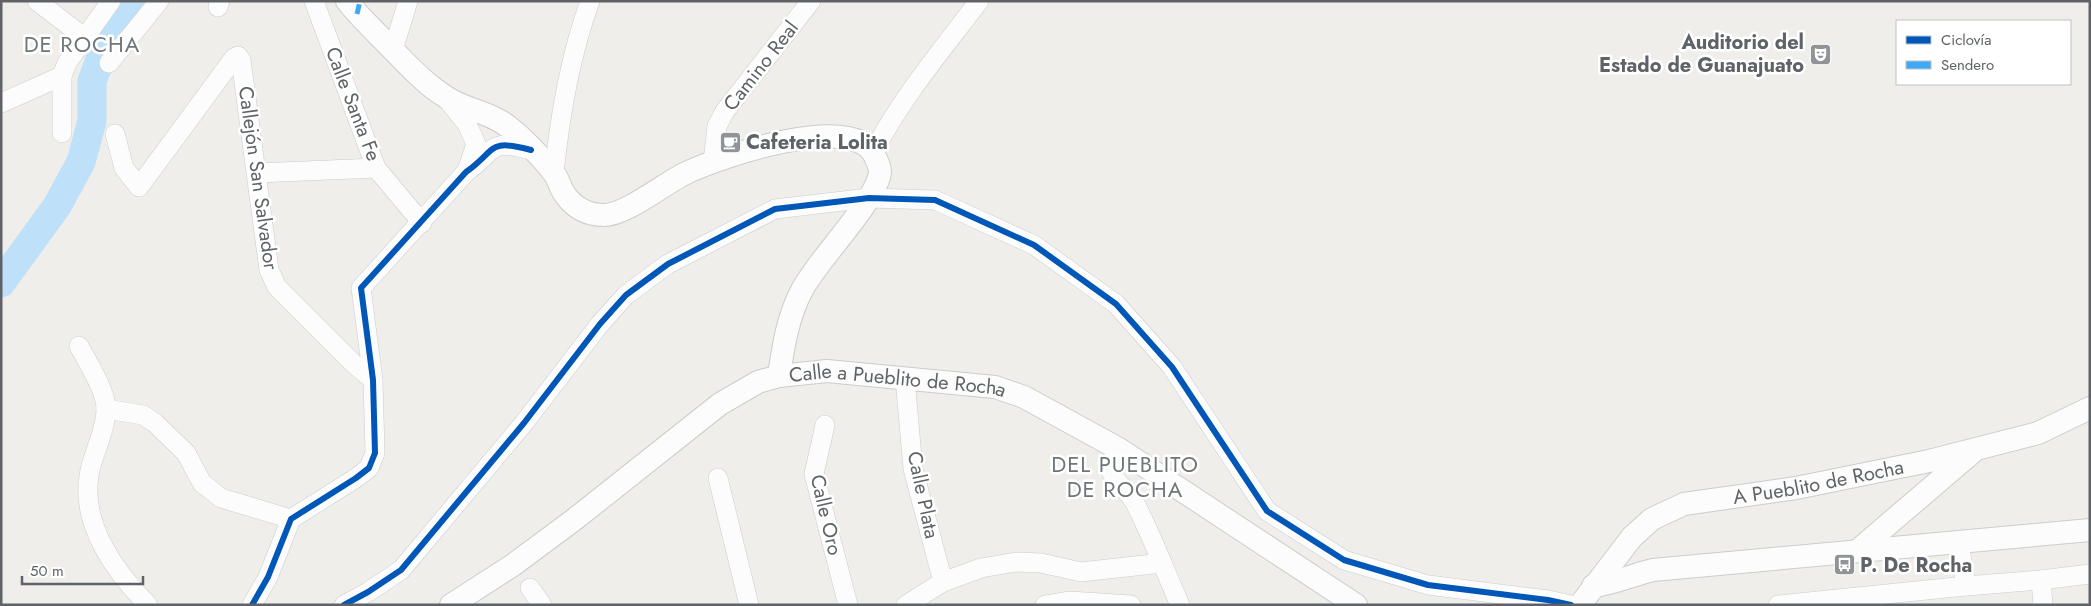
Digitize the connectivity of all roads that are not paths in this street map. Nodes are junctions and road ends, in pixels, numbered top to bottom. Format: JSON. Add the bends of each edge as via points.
{"nodes":[{"id":1,"x":37,"y":1,"type":"edge"},
{"id":2,"x":111,"y":1,"type":"edge"},
{"id":3,"x":159,"y":1,"type":"edge"},
{"id":4,"x":314,"y":1,"type":"edge"},
{"id":5,"x":408,"y":1,"type":"edge"},
{"id":6,"x":590,"y":1,"type":"edge"},
{"id":7,"x":811,"y":1,"type":"edge"},
{"id":8,"x":979,"y":1,"type":"edge"},
{"id":9,"x":355,"y":5,"type":"edge"},
{"id":10,"x":85,"y":38,"type":"junction"},
{"id":11,"x":393,"y":50,"type":"junction"},
{"id":12,"x":109,"y":63,"type":"dead end"},
{"id":13,"x":62,"y":76,"type":"junction"},
{"id":14,"x":447,"y":99,"type":"junction"},
{"id":15,"x":1,"y":103,"type":"edge"},
{"id":16,"x":62,"y":132,"type":"dead end"},
{"id":17,"x":115,"y":134,"type":"dead end"},
{"id":18,"x":531,"y":150,"type":"junction"},
{"id":19,"x":874,"y":151,"type":"junction"},
{"id":20,"x":713,"y":162,"type":"junction"},
{"id":21,"x":376,"y":168,"type":"junction"},
{"id":22,"x":466,"y":172,"type":"junction"},
{"id":23,"x":257,"y":173,"type":"junction"},
{"id":24,"x":554,"y":173,"type":"junction"},
{"id":25,"x":869,"y":198,"type":"junction"},
{"id":26,"x":422,"y":222,"type":"junction"},
{"id":27,"x":78,"y":346,"type":"dead end"},
{"id":28,"x":779,"y":376,"type":"junction"},
{"id":29,"x":905,"y":378,"type":"junction"},
{"id":30,"x":373,"y":380,"type":"junction"},
{"id":31,"x":2090,"y":408,"type":"edge"},
{"id":32,"x":106,"y":409,"type":"junction"},
{"id":33,"x":825,"y":424,"type":"dead end"},
{"id":34,"x":1980,"y":447,"type":"junction"},
{"id":35,"x":1119,"y":449,"type":"junction"},
{"id":36,"x":718,"y":478,"type":"dead end"},
{"id":37,"x":291,"y":519,"type":"junction"},
{"id":38,"x":2090,"y":530,"type":"edge"},
{"id":39,"x":1959,"y":542,"type":"junction"},
{"id":40,"x":1857,"y":551,"type":"junction"},
{"id":41,"x":1162,"y":563,"type":"junction"},
{"id":42,"x":2090,"y":574,"type":"edge"},
{"id":43,"x":2041,"y":580,"type":"junction"},
{"id":44,"x":943,"y":582,"type":"junction"},
{"id":45,"x":1593,"y":586,"type":"junction"},
{"id":46,"x":1966,"y":586,"type":"junction"},
{"id":47,"x":530,"y":588,"type":"dead end"},
{"id":48,"x":915,"y":602,"type":"edge"},
{"id":49,"x":148,"y":605,"type":"edge"},
{"id":50,"x":252,"y":605,"type":"edge"},
{"id":51,"x":344,"y":605,"type":"edge"},
{"id":52,"x":452,"y":605,"type":"edge"},
{"id":53,"x":542,"y":605,"type":"edge"},
{"id":54,"x":749,"y":605,"type":"edge"},
{"id":55,"x":848,"y":605,"type":"edge"},
{"id":56,"x":1045,"y":605,"type":"edge"},
{"id":57,"x":1131,"y":605,"type":"edge"},
{"id":58,"x":1180,"y":605,"type":"edge"},
{"id":59,"x":1356,"y":605,"type":"edge"},
{"id":60,"x":1571,"y":605,"type":"edge"},
{"id":61,"x":1580,"y":605,"type":"edge"},
{"id":62,"x":1778,"y":605,"type":"edge"},
{"id":63,"x":2043,"y":605,"type":"edge"}],
"edges":[{"from":1,"to":10,"type":"street"},
{"from":2,"to":10,"type":"street"},
{"from":3,"to":12,"type":"street"},
{"from":4,"to":21,"type":"street","name":"Calle Santa Fe"},
{"from":5,"to":11,"type":"street"},
{"from":6,"to":24,"type":"street","via":[[578,34],[559,126]]},
{"from":7,"to":20,"type":"street","name":"Camino Real","via":[[725,111],[717,126]]},
{"from":8,"to":19,"type":"street","via":[[888,123]]},
{"from":9,"to":11,"type":"street"},
{"from":10,"to":13,"type":"street"},
{"from":11,"to":14,"type":"street","via":[[415,74]]},
{"from":13,"to":15,"type":"street"},
{"from":13,"to":16,"type":"street"},
{"from":14,"to":18,"type":"street","via":[[480,111],[509,127]]},
{"from":14,"to":22,"type":"street","via":[[467,124],[476,144]]},
{"from":17,"to":23,"type":"street","name":"Callejón San Salvador","via":[[124,168],[139,187],[238,56]]},
{"from":18,"to":22,"type":"street","via":[[510,144],[498,145]]},
{"from":18,"to":24,"type":"street"},
{"from":19,"to":20,"type":"street","via":[[863,142],[836,136],[787,141]]},
{"from":19,"to":25,"type":"street","via":[[880,170]]},
{"from":20,"to":24,"type":"street","via":[[607,215],[590,214],[578,208],[565,196]]},
{"from":21,"to":23,"type":"street"},
{"from":21,"to":26,"type":"street","name":"Calle Santa Fe"},
{"from":22,"to":26,"type":"street"},
{"from":23,"to":30,"type":"street","name":"Callejón San Salvador","via":[[269,270],[276,287]]},
{"from":25,"to":28,"type":"street","via":[[801,291],[783,344]]},
{"from":25,"to":51,"type":"street","via":[[775,208],[668,264],[626,295],[400,570]]},
{"from":25,"to":60,"type":"street","via":[[935,200],[1034,245],[1116,304],[1172,367],[1267,511],[1344,560],[1428,585]]},
{"from":26,"to":30,"type":"street","via":[[361,288]]},
{"from":27,"to":32,"type":"street","via":[[98,380]]},
{"from":28,"to":29,"type":"street","name":"Calle a Pueblito de Rocha","via":[[827,371]]},
{"from":28,"to":52,"type":"street","name":"Calle a Pueblito de Rocha","via":[[758,382],[720,404],[575,519]]},
{"from":29,"to":35,"type":"street","name":"Calle a Pueblito de Rocha","via":[[994,387],[1024,397]]},
{"from":29,"to":44,"type":"street","name":"Calle Plata","via":[[913,469]]},
{"from":30,"to":37,"type":"street","via":[[375,453],[369,468]]},
{"from":31,"to":34,"type":"street","name":"A Pueblito de Rocha","via":[[2038,433]]},
{"from":32,"to":37,"type":"street","via":[[143,415],[155,422],[186,453],[202,483],[221,498]]},
{"from":32,"to":49,"type":"street","via":[[89,477],[89,506],[98,536],[117,570]]},
{"from":33,"to":55,"type":"street","name":"Calle Oro","via":[[814,474]]},
{"from":34,"to":40,"type":"street"},
{"from":34,"to":45,"type":"street","name":"A Pueblito de Rocha","via":[[1929,461],[1796,488],[1684,504],[1652,519],[1632,537]]},
{"from":35,"to":41,"type":"street","via":[[1109,466],[1112,478],[1132,498]]},
{"from":35,"to":59,"type":"street","name":"Calle a Pueblito de Rocha"},
{"from":36,"to":54,"type":"street"},
{"from":37,"to":50,"type":"street","via":[[268,577]]},
{"from":38,"to":39,"type":"street"},
{"from":39,"to":40,"type":"street"},
{"from":39,"to":46,"type":"street"},
{"from":40,"to":45,"type":"street","via":[[1653,570]]},
{"from":41,"to":44,"type":"street","via":[[1081,572],[1041,563],[1016,562],[981,568]]},
{"from":41,"to":58,"type":"street"},
{"from":42,"to":43,"type":"street"},
{"from":43,"to":46,"type":"street"},
{"from":43,"to":63,"type":"street"},
{"from":44,"to":48,"type":"street"},
{"from":45,"to":61,"type":"street","name":"A Pueblito de Rocha"},
{"from":46,"to":62,"type":"street"},
{"from":47,"to":53,"type":"street"},
{"from":56,"to":57,"type":"street","via":[[1069,601]]}]}
